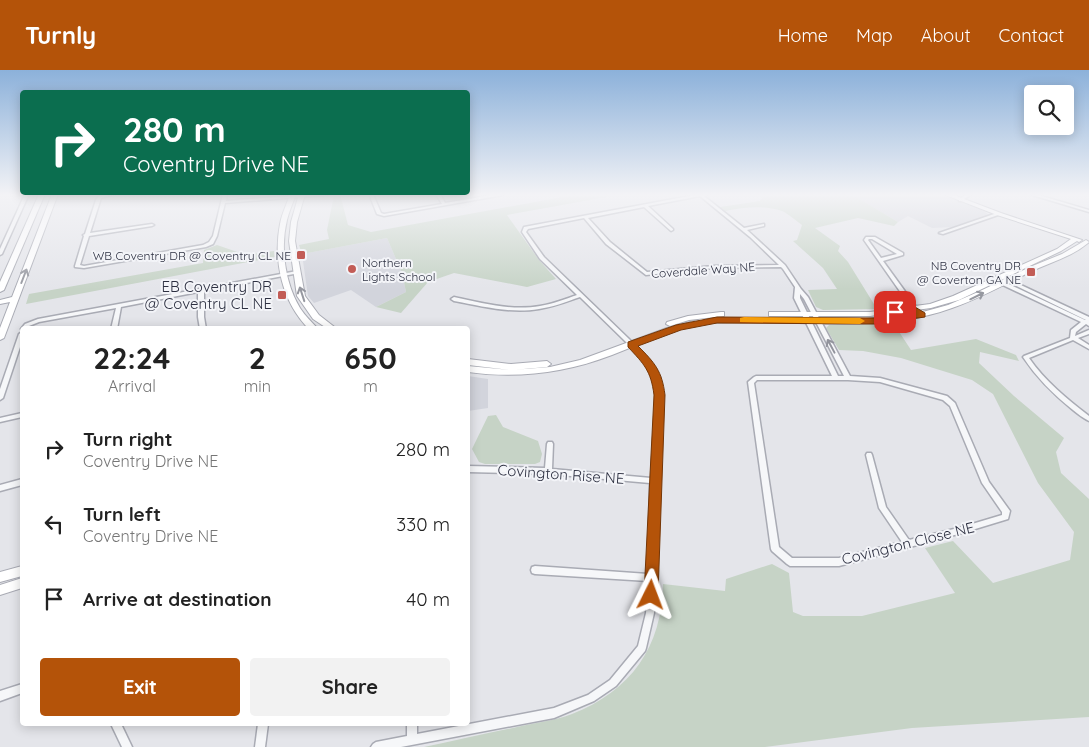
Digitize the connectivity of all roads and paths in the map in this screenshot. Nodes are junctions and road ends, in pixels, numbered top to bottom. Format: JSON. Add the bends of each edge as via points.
{"nodes":[{"id":1,"x":13,"y":226,"type":"edge"},
{"id":2,"x":28,"y":226,"type":"edge"},
{"id":3,"x":43,"y":226,"type":"edge"},
{"id":4,"x":89,"y":226,"type":"edge"},
{"id":5,"x":148,"y":226,"type":"edge"},
{"id":6,"x":217,"y":226,"type":"edge"},
{"id":7,"x":283,"y":226,"type":"edge"},
{"id":8,"x":294,"y":226,"type":"edge"},
{"id":9,"x":539,"y":226,"type":"edge"},
{"id":10,"x":593,"y":226,"type":"edge"},
{"id":11,"x":666,"y":226,"type":"edge"},
{"id":12,"x":740,"y":226,"type":"edge"},
{"id":13,"x":759,"y":226,"type":"edge"},
{"id":14,"x":964,"y":226,"type":"edge"},
{"id":15,"x":1035,"y":226,"type":"edge"},
{"id":16,"x":744,"y":229,"type":"junction"},
{"id":17,"x":671,"y":230,"type":"dead end"},
{"id":18,"x":941,"y":233,"type":"dead end"},
{"id":19,"x":86,"y":236,"type":"junction"},
{"id":20,"x":1076,"y":239,"type":"junction"},
{"id":21,"x":1088,"y":242,"type":"edge"},
{"id":22,"x":1059,"y":250,"type":"junction"},
{"id":23,"x":0,"y":254,"type":"edge"},
{"id":24,"x":1068,"y":254,"type":"junction"},
{"id":25,"x":881,"y":260,"type":"junction"},
{"id":26,"x":783,"y":266,"type":"junction"},
{"id":27,"x":297,"y":272,"type":"junction"},
{"id":28,"x":285,"y":274,"type":"junction"},
{"id":29,"x":6,"y":276,"type":"junction"},
{"id":30,"x":1001,"y":280,"type":"junction"},
{"id":31,"x":0,"y":283,"type":"edge"},
{"id":32,"x":796,"y":288,"type":"junction"},
{"id":33,"x":0,"y":290,"type":"edge"},
{"id":34,"x":201,"y":290,"type":"junction"},
{"id":35,"x":579,"y":296,"type":"junction"},
{"id":36,"x":454,"y":299,"type":"dead end"},
{"id":37,"x":0,"y":302,"type":"edge"},
{"id":38,"x":14,"y":302,"type":"junction"},
{"id":39,"x":118,"y":306,"type":"junction"},
{"id":40,"x":0,"y":307,"type":"edge"},
{"id":41,"x":918,"y":312,"type":"junction"},
{"id":42,"x":806,"y":317,"type":"junction"},
{"id":43,"x":816,"y":317,"type":"junction"},
{"id":44,"x":1088,"y":321,"type":"edge"},
{"id":45,"x":26,"y":326,"type":"edge"},
{"id":46,"x":115,"y":326,"type":"edge"},
{"id":47,"x":202,"y":326,"type":"edge"},
{"id":48,"x":311,"y":326,"type":"edge"},
{"id":49,"x":328,"y":326,"type":"edge"},
{"id":50,"x":1089,"y":332,"type":"edge"},
{"id":51,"x":1072,"y":337,"type":"junction"},
{"id":52,"x":0,"y":338,"type":"edge"},
{"id":53,"x":20,"y":340,"type":"edge"},
{"id":54,"x":629,"y":342,"type":"junction"},
{"id":55,"x":1089,"y":347,"type":"edge"},
{"id":56,"x":470,"y":363,"type":"edge"},
{"id":57,"x":480,"y":368,"type":"junction"},
{"id":58,"x":470,"y":369,"type":"edge"},
{"id":59,"x":836,"y":378,"type":"junction"},
{"id":60,"x":848,"y":378,"type":"junction"},
{"id":61,"x":0,"y":398,"type":"edge"},
{"id":62,"x":20,"y":415,"type":"edge"},
{"id":63,"x":1089,"y":419,"type":"edge"},
{"id":64,"x":0,"y":420,"type":"edge"},
{"id":65,"x":550,"y":444,"type":"dead end"},
{"id":66,"x":868,"y":455,"type":"dead end"},
{"id":67,"x":470,"y":469,"type":"edge"},
{"id":68,"x":548,"y":471,"type":"junction"},
{"id":69,"x":654,"y":481,"type":"junction"},
{"id":70,"x":20,"y":483,"type":"edge"},
{"id":71,"x":0,"y":488,"type":"edge"},
{"id":72,"x":907,"y":544,"type":"junction"},
{"id":73,"x":535,"y":570,"type":"dead end"},
{"id":74,"x":20,"y":572,"type":"edge"},
{"id":75,"x":0,"y":577,"type":"edge"},
{"id":76,"x":652,"y":578,"type":"junction"},
{"id":77,"x":20,"y":584,"type":"edge"},
{"id":78,"x":0,"y":590,"type":"edge"},
{"id":79,"x":20,"y":690,"type":"edge"},
{"id":80,"x":0,"y":696,"type":"edge"},
{"id":81,"x":117,"y":726,"type":"edge"},
{"id":82,"x":263,"y":726,"type":"edge"},
{"id":83,"x":412,"y":726,"type":"edge"},
{"id":84,"x":412,"y":740,"type":"junction"},
{"id":85,"x":125,"y":746,"type":"edge"},
{"id":86,"x":260,"y":747,"type":"edge"},
{"id":87,"x":376,"y":747,"type":"edge"}],
"edges":[{"from":1,"to":23,"type":"street"},
{"from":2,"to":29,"type":"street"},
{"from":38,"to":3,"type":"street","one_way":true},
{"from":4,"to":19,"type":"street"},
{"from":5,"to":19,"type":"street"},
{"from":6,"to":19,"type":"street","via":[[211,243],[204,246],[84,267],[78,266]]},
{"from":7,"to":28,"type":"street"},
{"from":8,"to":27,"type":"street","via":[[292,241]]},
{"from":9,"to":35,"type":"street","via":[[526,228],[524,232],[542,258]]},
{"from":10,"to":26,"type":"street","name":"Coverdale Way NE","via":[[608,243],[646,274],[714,266]]},
{"from":11,"to":17,"type":"street"},
{"from":12,"to":16,"type":"street"},
{"from":13,"to":16,"type":"street"},
{"from":14,"to":18,"type":"street"},
{"from":15,"to":20,"type":"street"},
{"from":16,"to":26,"type":"street"},
{"from":20,"to":21,"type":"street"},
{"from":20,"to":22,"type":"street"},
{"from":21,"to":24,"type":"street"},
{"from":22,"to":24,"type":"street"},
{"from":22,"to":30,"type":"street"},
{"from":24,"to":30,"type":"street"},
{"from":25,"to":25,"type":"street","via":[[901,254],[868,238],[866,240]]},
{"from":25,"to":41,"type":"street"},
{"from":26,"to":32,"type":"street"},
{"from":27,"to":28,"type":"street"},
{"from":49,"to":27,"type":"street","one_way":true,"via":[[316,318],[301,296]]},
{"from":28,"to":34,"type":"street"},
{"from":28,"to":48,"type":"street","via":[[289,298]]},
{"from":29,"to":31,"type":"street"},
{"from":29,"to":33,"type":"street"},
{"from":30,"to":41,"type":"street","via":[[965,302]]},
{"from":30,"to":44,"type":"street"},
{"from":32,"to":42,"type":"street"},
{"from":32,"to":43,"type":"street","via":[[806,298]]},
{"from":34,"to":39,"type":"street"},
{"from":34,"to":47,"type":"street"},
{"from":35,"to":36,"type":"street","via":[[539,308],[522,309]]},
{"from":35,"to":54,"type":"street"},
{"from":37,"to":38,"type":"street"},
{"from":38,"to":40,"type":"street"},
{"from":38,"to":52,"type":"street"},
{"from":39,"to":45,"type":"street"},
{"from":39,"to":46,"type":"street"},
{"from":41,"to":43,"type":"street","via":[[892,316]]},
{"from":42,"to":43,"type":"street"},
{"from":42,"to":54,"type":"street","via":[[717,320]]},
{"from":42,"to":59,"type":"street"},
{"from":60,"to":43,"type":"street","one_way":true},
{"from":44,"to":51,"type":"street","via":[[1073,331]]},
{"from":50,"to":51,"type":"street"},
{"from":51,"to":55,"type":"street"},
{"from":51,"to":63,"type":"street","via":[[1026,356],[1034,370],[1052,388]]},
{"from":53,"to":61,"type":"street"},
{"from":54,"to":57,"type":"street","via":[[596,358],[568,366],[490,373]]},
{"from":54,"to":69,"type":"street","via":[[657,377],[659,395]]},
{"from":56,"to":57,"type":"street"},
{"from":57,"to":58,"type":"street"},
{"from":59,"to":60,"type":"street","name":"Covington Close NE"},
{"from":59,"to":72,"type":"street","name":"Covington Close NE","via":[[756,378],[751,382],[776,549],[790,562],[839,562]]},
{"from":60,"to":72,"type":"street","name":"Covington Close NE","via":[[880,380],[945,398],[953,405],[986,482],[1006,511],[1001,519]]},
{"from":62,"to":64,"type":"street"},
{"from":65,"to":68,"type":"street"},
{"from":66,"to":72,"type":"street","via":[[883,508]]},
{"from":67,"to":68,"type":"street","name":"Covington Rise NE"},
{"from":68,"to":69,"type":"street","name":"Covington Rise NE"},
{"from":69,"to":76,"type":"street"},
{"from":70,"to":71,"type":"street"},
{"from":73,"to":76,"type":"street"},
{"from":74,"to":75,"type":"street"},
{"from":76,"to":84,"type":"street","via":[[650,613],[642,648],[613,683],[591,698],[554,713]]},
{"from":77,"to":78,"type":"street"},
{"from":79,"to":80,"type":"street"},
{"from":81,"to":85,"type":"street"},
{"from":82,"to":86,"type":"street"},
{"from":83,"to":84,"type":"street"},
{"from":84,"to":87,"type":"street"}]}
